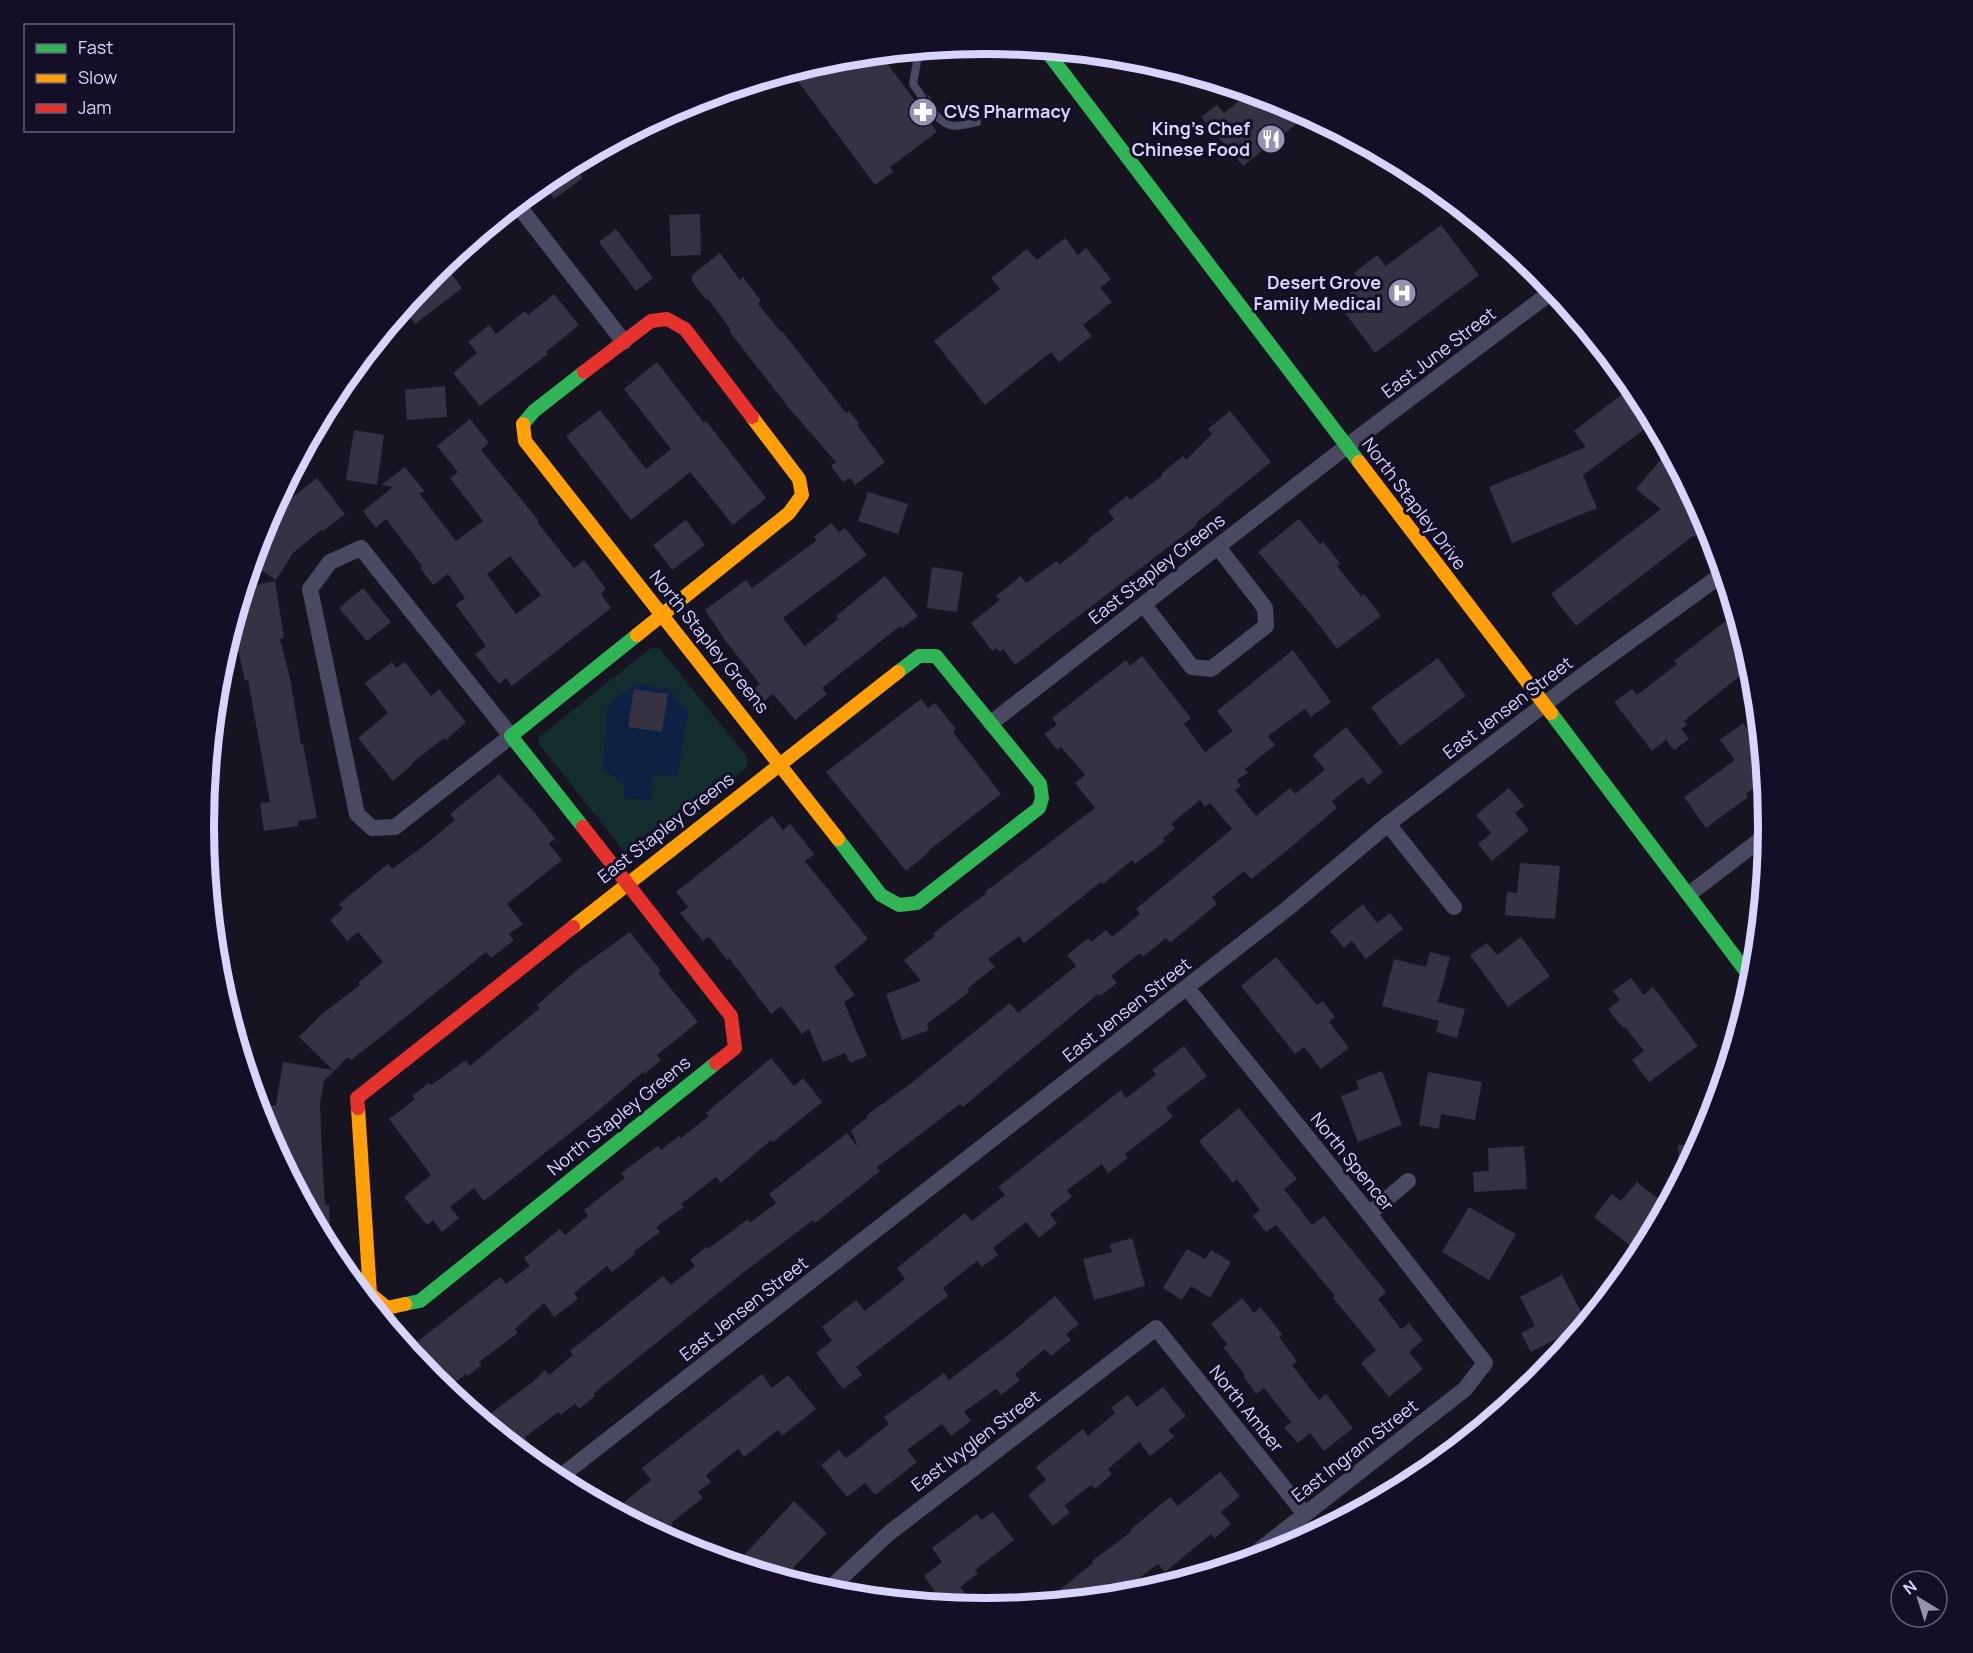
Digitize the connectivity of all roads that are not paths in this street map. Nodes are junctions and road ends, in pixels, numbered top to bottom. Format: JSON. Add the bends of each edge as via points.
{"nodes":[{"id":1,"x":1051,"y":57,"type":"edge"},
{"id":2,"x":918,"y":58,"type":"edge"},
{"id":3,"x":922,"y":97,"type":"dead end"},
{"id":4,"x":934,"y":113,"type":"dead end"},
{"id":5,"x":976,"y":122,"type":"dead end"},
{"id":6,"x":522,"y":210,"type":"edge"},
{"id":7,"x":1547,"y":295,"type":"edge"},
{"id":8,"x":624,"y":342,"type":"junction"},
{"id":9,"x":1347,"y":446,"type":"junction"},
{"id":10,"x":1218,"y":547,"type":"junction"},
{"id":11,"x":1718,"y":578,"type":"edge"},
{"id":12,"x":1144,"y":605,"type":"junction"},
{"id":13,"x":662,"y":615,"type":"junction"},
{"id":14,"x":1544,"y":705,"type":"junction"},
{"id":15,"x":991,"y":723,"type":"junction"},
{"id":16,"x":511,"y":735,"type":"junction"},
{"id":17,"x":781,"y":763,"type":"junction"},
{"id":18,"x":1388,"y":824,"type":"junction"},
{"id":19,"x":1758,"y":842,"type":"edge"},
{"id":20,"x":628,"y":882,"type":"junction"},
{"id":21,"x":1689,"y":894,"type":"junction"},
{"id":22,"x":899,"y":905,"type":"joint"},
{"id":23,"x":1454,"y":907,"type":"dead end"},
{"id":24,"x":1745,"y":970,"type":"edge"},
{"id":25,"x":1187,"y":988,"type":"junction"},
{"id":26,"x":357,"y":1098,"type":"joint"},
{"id":27,"x":1408,"y":1181,"type":"dead end"},
{"id":28,"x":1369,"y":1214,"type":"junction"},
{"id":29,"x":370,"y":1291,"type":"edge"},
{"id":30,"x":375,"y":1298,"type":"edge"},
{"id":31,"x":1156,"y":1328,"type":"joint"},
{"id":32,"x":1485,"y":1363,"type":"joint"},
{"id":33,"x":564,"y":1474,"type":"edge"},
{"id":34,"x":1305,"y":1514,"type":"junction"},
{"id":35,"x":1263,"y":1547,"type":"edge"},
{"id":36,"x":835,"y":1584,"type":"edge"}],
"edges":[{"from":1,"to":9,"type":"street","name":"North Stapley Drive"},
{"from":2,"to":3,"type":"lane","via":[[913,84]]},
{"from":4,"to":5,"type":"lane","via":[[943,124]]},
{"from":6,"to":8,"type":"street"},
{"from":7,"to":9,"type":"street","name":"East June Street"},
{"from":8,"to":13,"type":"street","name":"North Stapley Greens","via":[[534,411],[523,424],[525,441]]},
{"from":8,"to":13,"type":"street","via":[[651,321],[668,319],[685,330],[799,479],[802,495],[789,513]]},
{"from":9,"to":10,"type":"street","name":"East Stapley Greens"},
{"from":9,"to":14,"type":"street","name":"North Stapley Drive"},
{"from":10,"to":12,"type":"street","name":"East Stapley Greens"},
{"from":10,"to":12,"type":"street","via":[[1265,608],[1266,626],[1211,669],[1192,667]]},
{"from":11,"to":14,"type":"street","name":"East Jensen Street"},
{"from":12,"to":15,"type":"street","name":"East Stapley Greens"},
{"from":13,"to":16,"type":"street"},
{"from":13,"to":17,"type":"street","name":"North Stapley Greens"},
{"from":14,"to":18,"type":"street","name":"East Jensen Street"},
{"from":14,"to":21,"type":"street","name":"North Stapley Drive"},
{"from":15,"to":17,"type":"street","name":"East Stapley Greens","via":[[936,656],[919,656]]},
{"from":15,"to":22,"type":"street","name":"East Stapley Greens","via":[[1040,784],[1039,808],[917,903]]},
{"from":16,"to":16,"type":"street","via":[[395,827],[372,828],[357,814],[310,589],[330,562],[361,548]]},
{"from":16,"to":20,"type":"street","name":"North Stapley Greens"},
{"from":17,"to":20,"type":"street","name":"East Stapley Greens"},
{"from":17,"to":22,"type":"street","name":"North Stapley Greens","via":[[881,895]]},
{"from":18,"to":23,"type":"street"},
{"from":18,"to":25,"type":"street","name":"East Jensen Street"},
{"from":19,"to":21,"type":"street"},
{"from":20,"to":26,"type":"street","name":"East Stapley Greens"},
{"from":20,"to":30,"type":"street","name":"North Stapley Greens","via":[[731,1016],[735,1048],[420,1301],[387,1308]]},
{"from":21,"to":24,"type":"street","name":"North Stapley Drive"},
{"from":25,"to":28,"type":"street","name":"North Spencer"},
{"from":25,"to":33,"type":"street","name":"East Jensen Street"},
{"from":26,"to":29,"type":"street","name":"North Stapley Greens"},
{"from":27,"to":28,"type":"street"},
{"from":28,"to":32,"type":"street","name":"North Spencer"},
{"from":31,"to":34,"type":"street","name":"North Amber"},
{"from":31,"to":36,"type":"street","name":"East Ivyglen Street","via":[[888,1534]]},
{"from":32,"to":34,"type":"street","name":"East Ingram Street","via":[[1465,1389]]},
{"from":34,"to":35,"type":"street","name":"East Ingram Street"}]}
